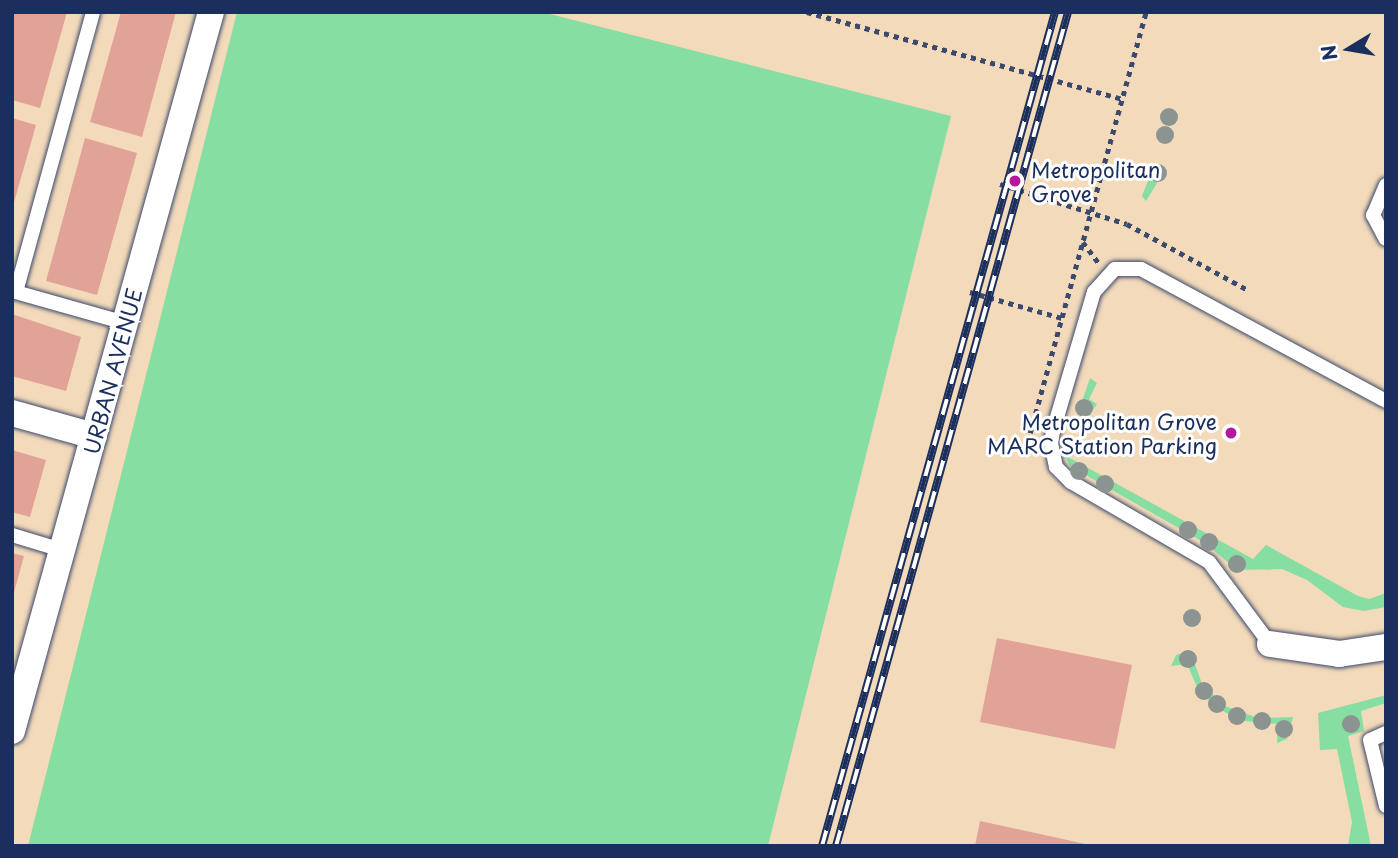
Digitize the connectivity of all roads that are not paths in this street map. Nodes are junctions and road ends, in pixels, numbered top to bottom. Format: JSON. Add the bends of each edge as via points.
{"nodes":[{"id":1,"x":93,"y":12,"type":"edge"},
{"id":2,"x":211,"y":12,"type":"edge"},
{"id":3,"x":1386,"y":186,"type":"edge"},
{"id":4,"x":1386,"y":239,"type":"edge"},
{"id":5,"x":14,"y":292,"type":"edge"},
{"id":6,"x":125,"y":323,"type":"junction"},
{"id":7,"x":1386,"y":401,"type":"edge"},
{"id":8,"x":12,"y":414,"type":"edge"},
{"id":9,"x":94,"y":436,"type":"junction"},
{"id":10,"x":12,"y":535,"type":"edge"},
{"id":11,"x":62,"y":550,"type":"junction"},
{"id":12,"x":1270,"y":644,"type":"joint"},
{"id":13,"x":1386,"y":647,"type":"edge"},
{"id":14,"x":12,"y":731,"type":"edge"},
{"id":15,"x":1386,"y":733,"type":"edge"},
{"id":16,"x":1386,"y":806,"type":"edge"}],
"edges":[{"from":1,"to":5,"type":"lane"},
{"from":2,"to":6,"type":"street","name":"URBAN AVENUE"},
{"from":3,"to":4,"type":"lane","via":[[1373,215]]},
{"from":5,"to":6,"type":"lane"},
{"from":6,"to":9,"type":"street","name":"URBAN AVENUE"},
{"from":7,"to":12,"type":"lane","via":[[1153,273],[1115,269],[1094,292],[1053,431],[1056,467],[1071,482],[1209,562]]},
{"from":8,"to":9,"type":"street"},
{"from":9,"to":11,"type":"street","name":"URBAN AVENUE"},
{"from":10,"to":11,"type":"lane"},
{"from":11,"to":14,"type":"street","name":"URBAN AVENUE"},
{"from":12,"to":13,"type":"street","via":[[1339,654]]},
{"from":15,"to":16,"type":"lane","via":[[1370,740]]}]}
